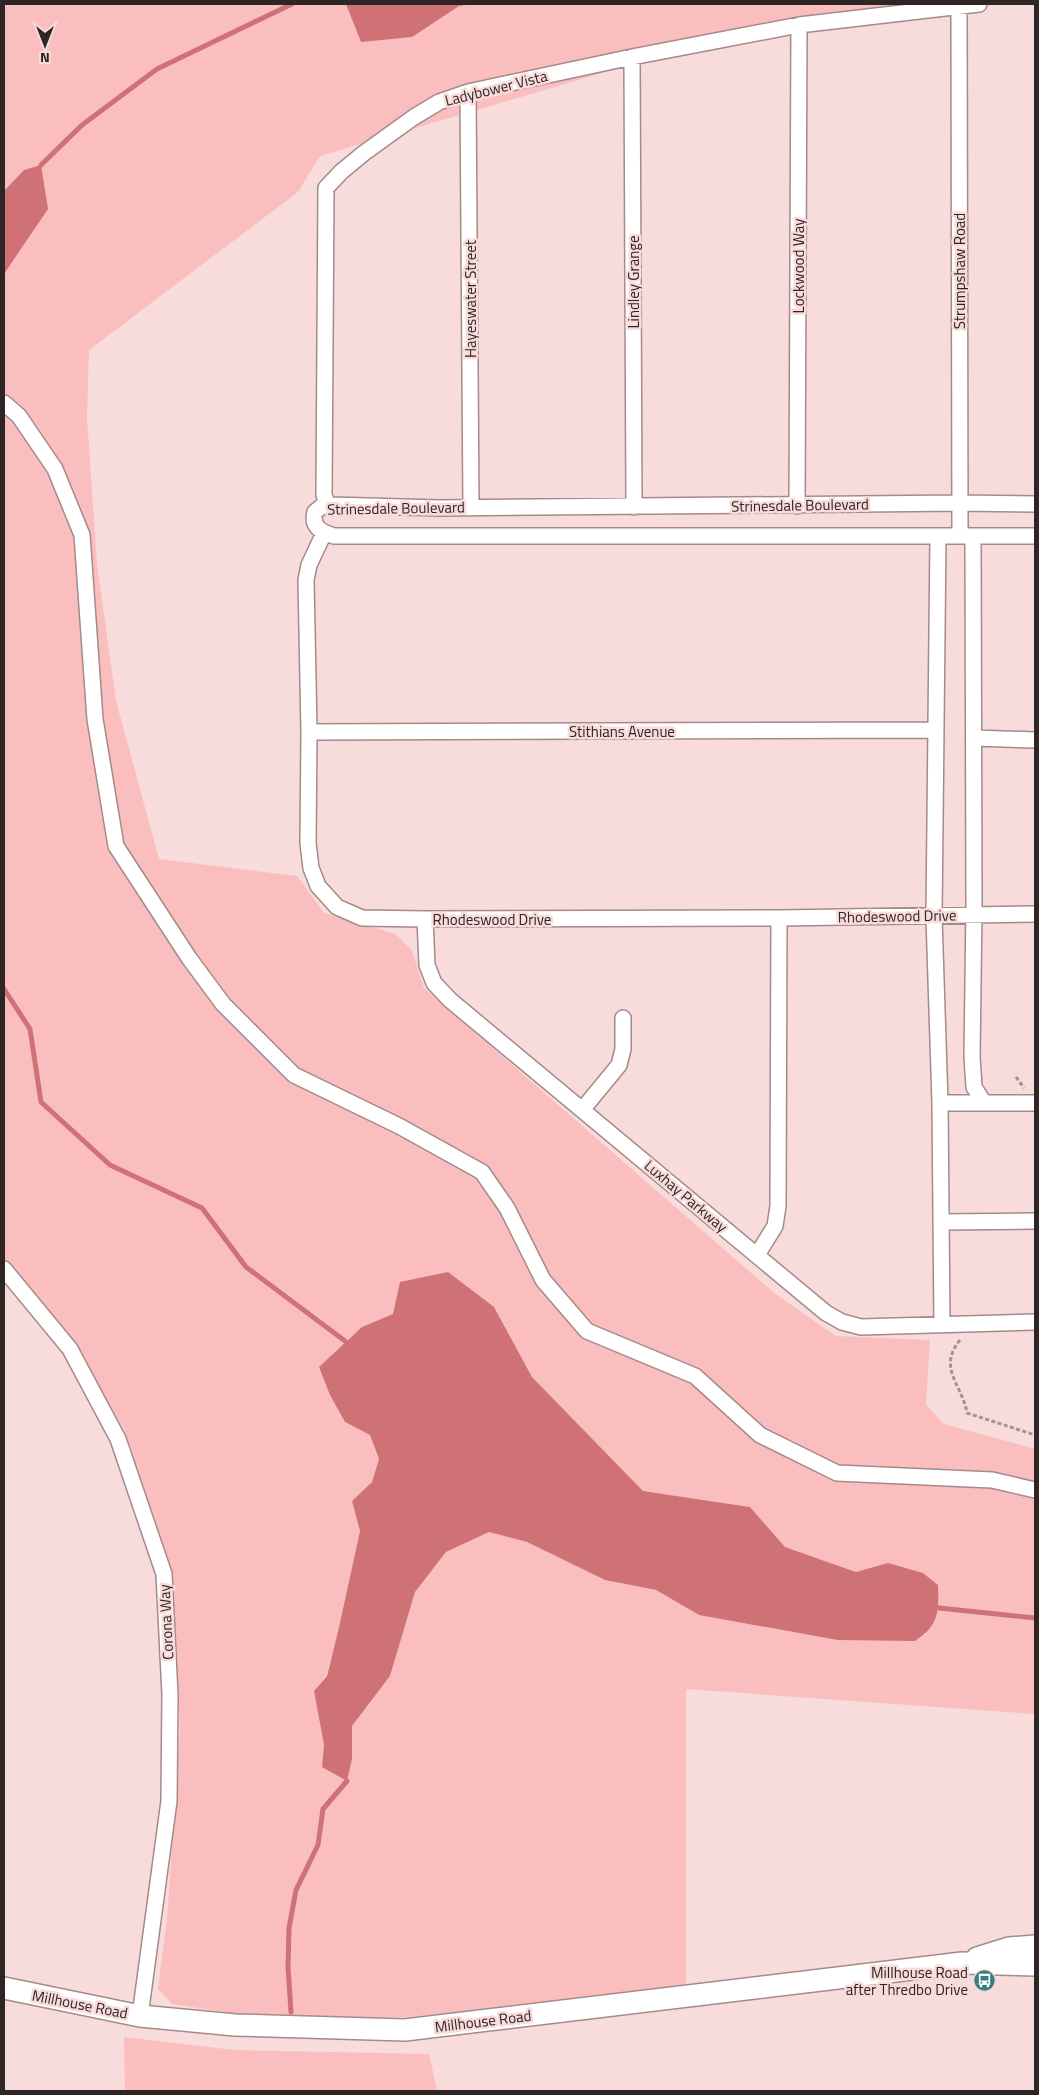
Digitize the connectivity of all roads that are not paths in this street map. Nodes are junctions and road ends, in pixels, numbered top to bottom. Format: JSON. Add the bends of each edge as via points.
{"nodes":[{"id":1,"x":979,"y":4,"type":"edge"},
{"id":2,"x":959,"y":5,"type":"junction"},
{"id":3,"x":798,"y":26,"type":"junction"},
{"id":4,"x":632,"y":57,"type":"junction"},
{"id":5,"x":468,"y":92,"type":"junction"},
{"id":6,"x":4,"y":403,"type":"edge"},
{"id":7,"x":959,"y":503,"type":"junction"},
{"id":8,"x":1035,"y":504,"type":"edge"},
{"id":9,"x":328,"y":506,"type":"junction"},
{"id":10,"x":634,"y":506,"type":"junction"},
{"id":11,"x":797,"y":506,"type":"junction"},
{"id":12,"x":471,"y":507,"type":"junction"},
{"id":13,"x":324,"y":533,"type":"junction"},
{"id":14,"x":938,"y":536,"type":"junction"},
{"id":15,"x":966,"y":536,"type":"junction"},
{"id":16,"x":1035,"y":536,"type":"edge"},
{"id":17,"x":935,"y":730,"type":"junction"},
{"id":18,"x":310,"y":732,"type":"junction"},
{"id":19,"x":974,"y":738,"type":"junction"},
{"id":20,"x":1035,"y":740,"type":"edge"},
{"id":21,"x":974,"y":914,"type":"junction"},
{"id":22,"x":1035,"y":914,"type":"edge"},
{"id":23,"x":934,"y":917,"type":"junction"},
{"id":24,"x":779,"y":918,"type":"junction"},
{"id":25,"x":425,"y":919,"type":"junction"},
{"id":26,"x":623,"y":1018,"type":"dead end"},
{"id":27,"x":940,"y":1102,"type":"junction"},
{"id":28,"x":984,"y":1102,"type":"junction"},
{"id":29,"x":1035,"y":1103,"type":"edge"},
{"id":30,"x":582,"y":1110,"type":"junction"},
{"id":31,"x":1035,"y":1220,"type":"edge"},
{"id":32,"x":941,"y":1222,"type":"junction"},
{"id":33,"x":757,"y":1255,"type":"junction"},
{"id":34,"x":4,"y":1269,"type":"edge"},
{"id":35,"x":1035,"y":1322,"type":"edge"},
{"id":36,"x":942,"y":1325,"type":"junction"},
{"id":37,"x":1035,"y":1490,"type":"edge"},
{"id":38,"x":1035,"y":1946,"type":"edge"},
{"id":39,"x":962,"y":1962,"type":"junction"},
{"id":40,"x":1035,"y":1965,"type":"edge"},
{"id":41,"x":4,"y":1988,"type":"edge"},
{"id":42,"x":140,"y":2016,"type":"junction"}],
"edges":[{"from":1,"to":2,"type":"street","name":"Ladybower Vista"},
{"from":2,"to":3,"type":"street","name":"Ladybower Vista"},
{"from":2,"to":7,"type":"street","name":"Strumpshaw Road"},
{"from":3,"to":4,"type":"street","name":"Ladybower Vista"},
{"from":3,"to":11,"type":"street","name":"Lockwood Way"},
{"from":4,"to":5,"type":"street","name":"Ladybower Vista"},
{"from":4,"to":10,"type":"street","name":"Lindley Grange"},
{"from":5,"to":9,"type":"street","name":"Ladybower Vista","via":[[439,102],[414,117],[364,153],[326,188],[324,495]]},
{"from":5,"to":12,"type":"street","name":"Hayeswater Street"},
{"from":6,"to":37,"type":"street","via":[[19,416],[55,469],[82,535],[95,719],[116,846],[223,1004],[294,1075],[399,1126],[482,1172],[507,1208],[543,1280],[588,1331],[695,1376],[760,1435],[837,1473],[992,1480]]},
{"from":7,"to":8,"type":"street","name":"Strinesdale Boulevard"},
{"from":7,"to":11,"type":"street","name":"Strinesdale Boulevard"},
{"from":7,"to":15,"type":"street","name":"Strumpshaw Road"},
{"from":9,"to":12,"type":"street","name":"Strinesdale Boulevard"},
{"from":9,"to":13,"type":"street","name":"Strinesdale Boulevard","via":[[315,512],[313,520]]},
{"from":10,"to":11,"type":"street","name":"Strinesdale Boulevard"},
{"from":10,"to":12,"type":"street","name":"Strinesdale Boulevard"},
{"from":13,"to":14,"type":"street","name":"Strinesdale Boulevard","via":[[334,536],[439,538]]},
{"from":13,"to":18,"type":"street","name":"Rhodeswood Drive","via":[[306,580]]},
{"from":14,"to":15,"type":"street","name":"Strinesdale Boulevard"},
{"from":14,"to":17,"type":"street"},
{"from":15,"to":16,"type":"street","name":"Strinesdale Boulevard"},
{"from":15,"to":19,"type":"street","name":"Strumpshaw Road"},
{"from":17,"to":18,"type":"street","name":"Stithians Avenue"},
{"from":17,"to":23,"type":"street"},
{"from":18,"to":25,"type":"street","name":"Rhodeswood Drive","via":[[308,843],[311,868],[318,886],[337,906],[362,918]]},
{"from":19,"to":20,"type":"street"},
{"from":19,"to":21,"type":"street","name":"Strumpshaw Road"},
{"from":21,"to":22,"type":"street","name":"Rhodeswood Drive"},
{"from":21,"to":23,"type":"street","name":"Rhodeswood Drive"},
{"from":21,"to":28,"type":"street","name":"Strumpshaw Road","via":[[972,1057],[974,1087]]},
{"from":23,"to":24,"type":"street","name":"Rhodeswood Drive"},
{"from":23,"to":27,"type":"street"},
{"from":24,"to":25,"type":"street","name":"Rhodeswood Drive"},
{"from":24,"to":33,"type":"street","via":[[778,1206],[775,1226]]},
{"from":25,"to":30,"type":"street","name":"Luxhay Parkway","via":[[427,965],[434,983]]},
{"from":26,"to":30,"type":"street","via":[[623,1050],[619,1065]]},
{"from":27,"to":28,"type":"street"},
{"from":27,"to":32,"type":"street"},
{"from":28,"to":29,"type":"street"},
{"from":30,"to":33,"type":"street","name":"Luxhay Parkway"},
{"from":31,"to":32,"type":"street"},
{"from":32,"to":36,"type":"street"},
{"from":33,"to":36,"type":"street","name":"Luxhay Parkway","via":[[826,1314],[842,1322],[861,1327]]},
{"from":34,"to":42,"type":"street","name":"Corona Way","via":[[70,1349],[118,1439],[164,1574],[170,1695],[168,1801]]},
{"from":35,"to":36,"type":"street","name":"Luxhay Parkway"},
{"from":38,"to":39,"type":"main road","name":"Millhouse Road","via":[[1010,1948]]},
{"from":39,"to":40,"type":"main road","name":"Millhouse Road"},
{"from":39,"to":42,"type":"main road","name":"Millhouse Road","via":[[405,2030],[235,2025]]},
{"from":41,"to":42,"type":"main road","name":"Millhouse Road"}]}
